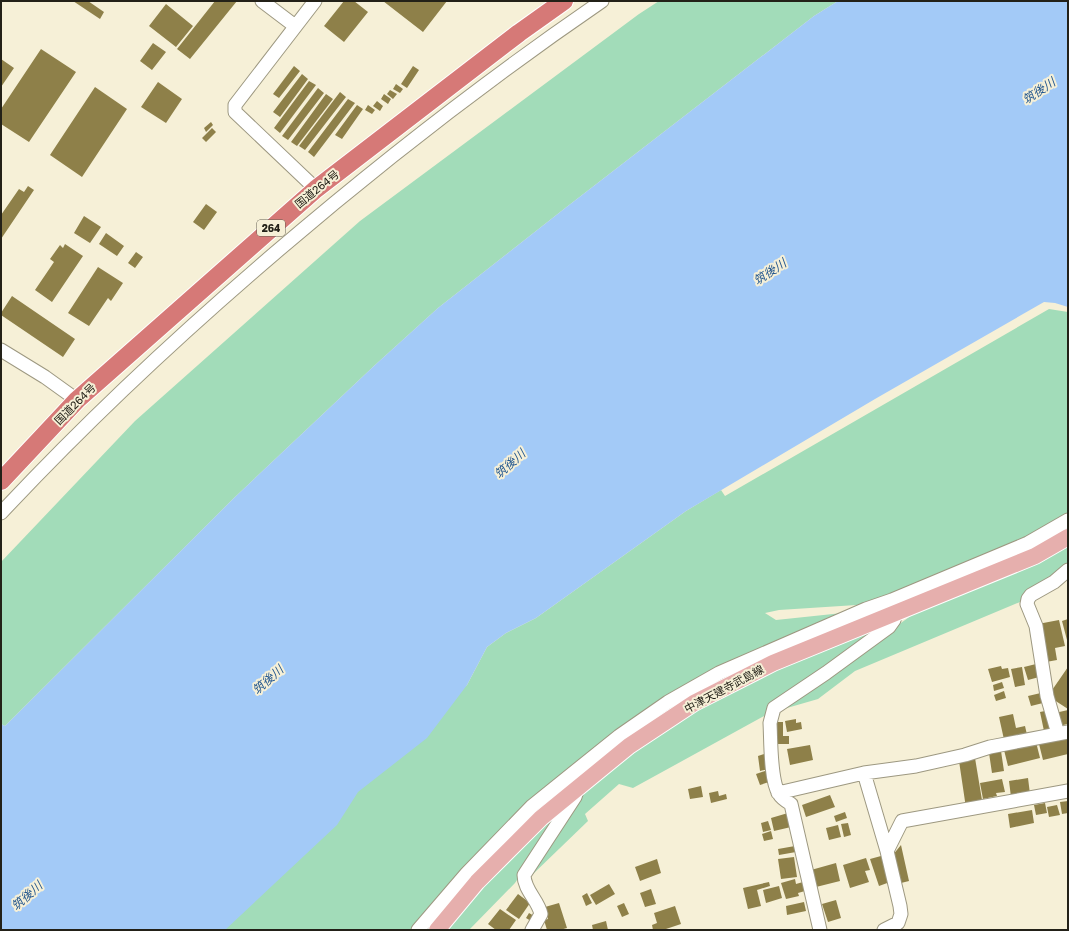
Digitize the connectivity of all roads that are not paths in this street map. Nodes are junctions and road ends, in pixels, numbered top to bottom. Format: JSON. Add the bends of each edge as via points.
{"nodes":[{"id":1,"x":262,"y":1,"type":"edge"},
{"id":2,"x":315,"y":1,"type":"edge"},
{"id":3,"x":564,"y":1,"type":"edge"},
{"id":4,"x":602,"y":1,"type":"edge"},
{"id":5,"x":296,"y":26,"type":"junction"},
{"id":6,"x":316,"y":189,"type":"junction"},
{"id":7,"x":1,"y":350,"type":"edge"},
{"id":8,"x":77,"y":400,"type":"junction"},
{"id":9,"x":1,"y":481,"type":"edge"},
{"id":10,"x":1,"y":513,"type":"edge"},
{"id":11,"x":1068,"y":520,"type":"edge"},
{"id":12,"x":1068,"y":537,"type":"edge"},
{"id":13,"x":1068,"y":570,"type":"edge"},
{"id":14,"x":896,"y":612,"type":"junction"},
{"id":15,"x":1063,"y":733,"type":"edge"},
{"id":16,"x":864,"y":773,"type":"junction"},
{"id":17,"x":579,"y":786,"type":"junction"},
{"id":18,"x":1068,"y":791,"type":"edge"},
{"id":19,"x":778,"y":793,"type":"junction"},
{"id":20,"x":887,"y":851,"type":"junction"},
{"id":21,"x":418,"y":930,"type":"edge"},
{"id":22,"x":437,"y":930,"type":"edge"},
{"id":23,"x":532,"y":930,"type":"edge"},
{"id":24,"x":820,"y":930,"type":"edge"},
{"id":25,"x":884,"y":930,"type":"edge"}],
"edges":[{"from":1,"to":5,"type":"street"},
{"from":2,"to":5,"type":"street"},
{"from":3,"to":6,"type":"highway","name":"国道264号","number":"264"},
{"from":4,"to":10,"type":"street","via":[[439,119],[333,204],[209,310],[111,402]]},
{"from":5,"to":6,"type":"street","via":[[234,105],[235,112]]},
{"from":6,"to":8,"type":"highway","name":"国道264号","number":"264"},
{"from":7,"to":8,"type":"street"},
{"from":8,"to":9,"type":"highway","name":"国道264号","number":"264"},
{"from":11,"to":21,"type":"street","via":[[1028,543],[719,673],[668,702],[619,736],[532,806],[467,873]]},
{"from":12,"to":14,"type":"main road","name":"中津天建寺武島線","via":[[1035,556]]},
{"from":13,"to":15,"type":"street","via":[[1028,599],[1036,626],[1047,696]]},
{"from":14,"to":17,"type":"main road","name":"中津天建寺武島線","via":[[773,663],[694,703],[629,746]]},
{"from":14,"to":19,"type":"street","via":[[889,626],[774,708],[770,723],[773,778]]},
{"from":15,"to":16,"type":"street","via":[[990,747],[916,766]]},
{"from":16,"to":19,"type":"street"},
{"from":16,"to":20,"type":"street"},
{"from":17,"to":22,"type":"main road","name":"中津天建寺武島線","via":[[541,818],[477,882]]},
{"from":17,"to":23,"type":"street","via":[[575,798],[524,875],[524,882],[540,907],[541,914]]},
{"from":18,"to":20,"type":"street","via":[[902,821]]},
{"from":19,"to":24,"type":"street","via":[[791,804]]},
{"from":20,"to":25,"type":"street","via":[[901,914],[898,923]]}]}
